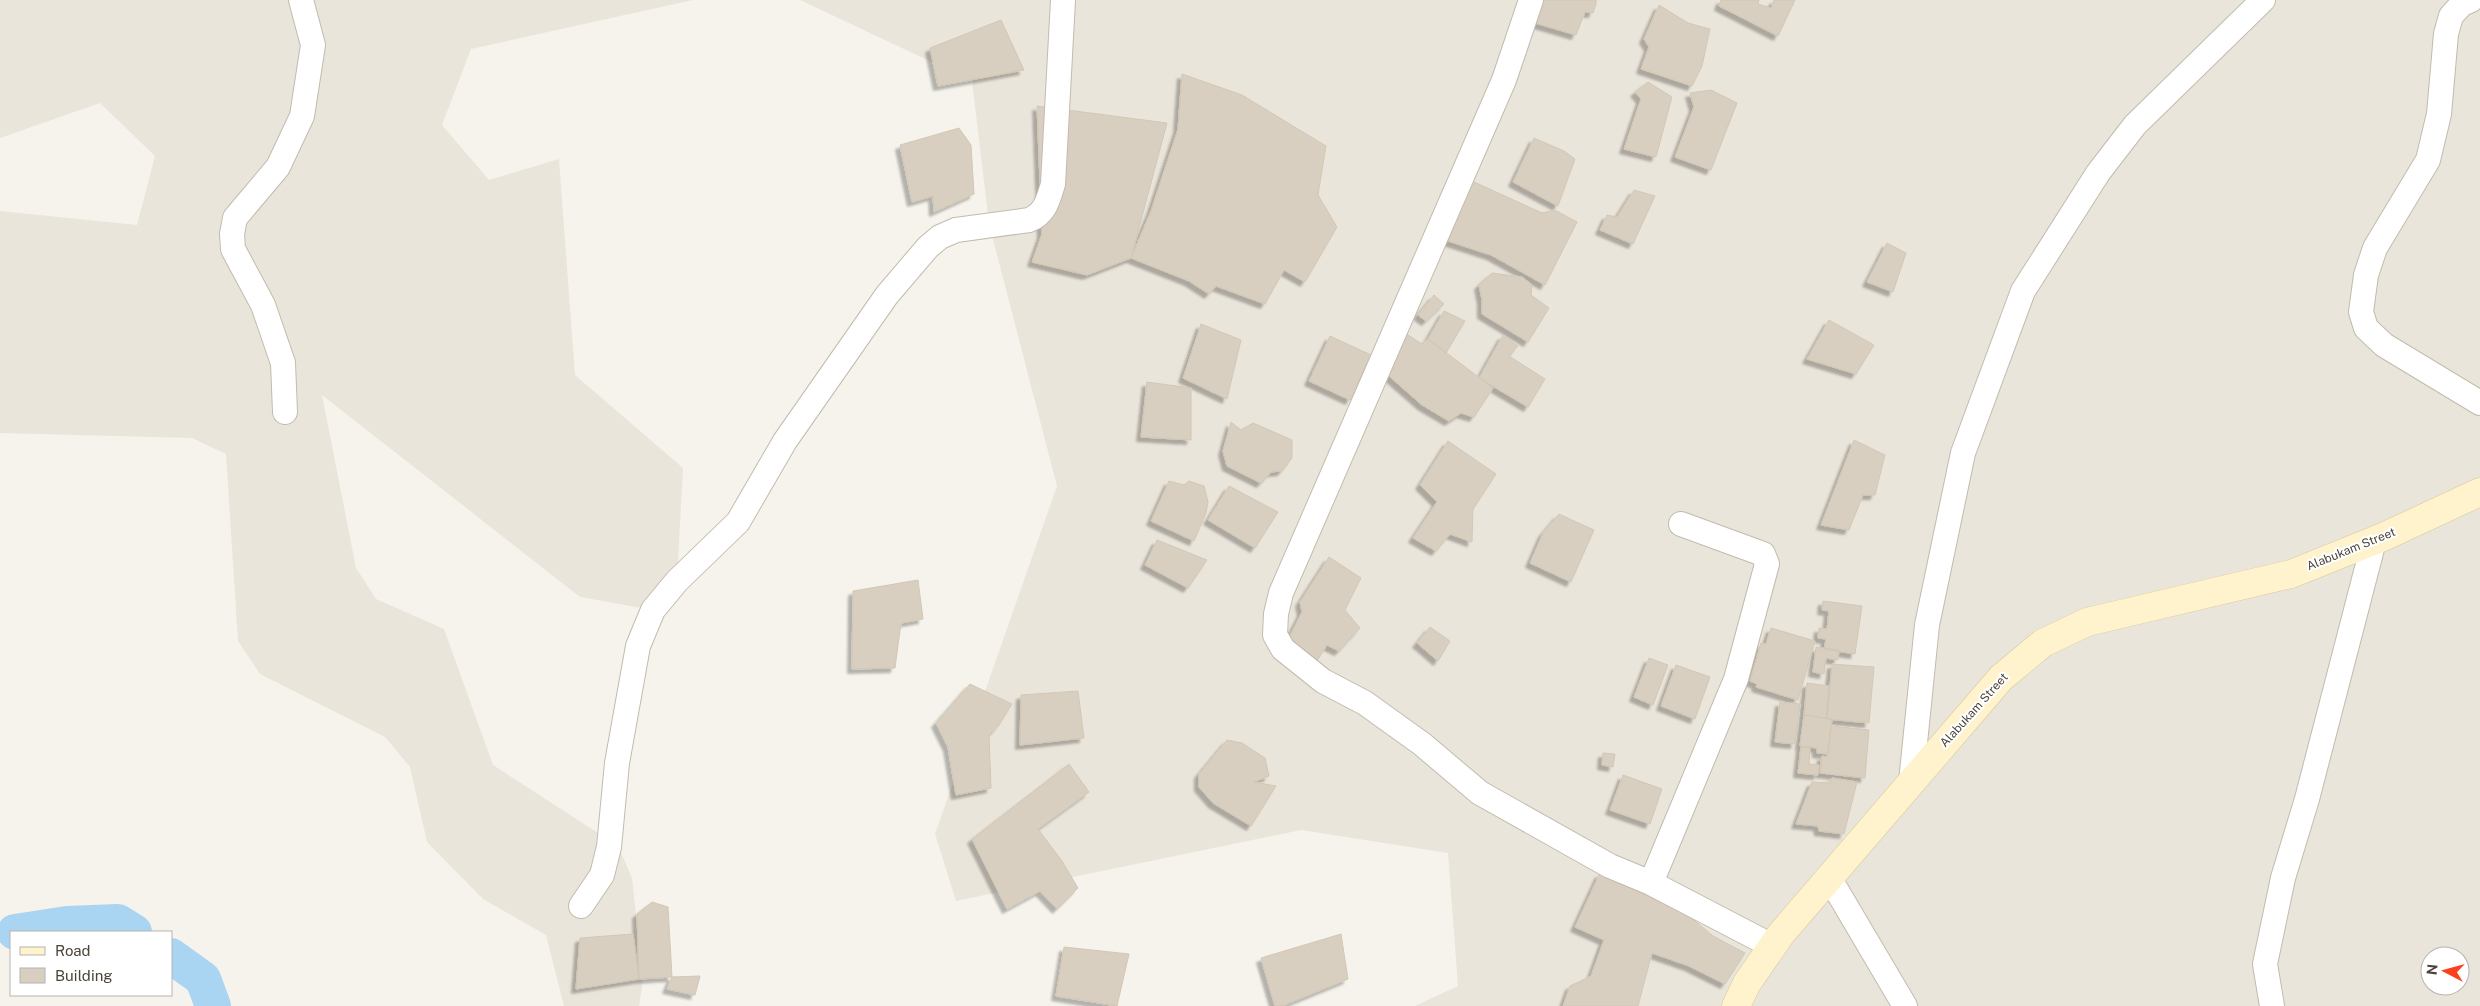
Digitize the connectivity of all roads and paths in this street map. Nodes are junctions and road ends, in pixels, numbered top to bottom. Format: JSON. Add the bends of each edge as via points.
{"nodes":[{"id":1,"x":301,"y":0,"type":"edge"},
{"id":2,"x":1063,"y":0,"type":"edge"},
{"id":3,"x":1531,"y":0,"type":"edge"},
{"id":4,"x":2263,"y":0,"type":"edge"},
{"id":5,"x":2471,"y":0,"type":"edge"},
{"id":6,"x":2480,"y":403,"type":"edge"},
{"id":7,"x":285,"y":412,"type":"dead end"},
{"id":8,"x":2480,"y":492,"type":"edge"},
{"id":9,"x":1681,"y":524,"type":"dead end"},
{"id":10,"x":2374,"y":541,"type":"junction"},
{"id":11,"x":1911,"y":782,"type":"junction"},
{"id":12,"x":1830,"y":879,"type":"junction"},
{"id":13,"x":1651,"y":883,"type":"junction"},
{"id":14,"x":581,"y":906,"type":"dead end"},
{"id":15,"x":1772,"y":946,"type":"junction"},
{"id":16,"x":1736,"y":1006,"type":"edge"},
{"id":17,"x":1905,"y":1006,"type":"edge"},
{"id":18,"x":2272,"y":1006,"type":"edge"}],
"edges":[{"from":1,"to":7,"type":"street","via":[[313,44],[302,116],[278,167],[235,218],[232,234],[233,249],[263,305],[282,363]]},
{"from":2,"to":14,"type":"street","via":[[1053,184],[1048,202],[1039,216],[1029,220],[956,230],[928,247],[887,295],[785,441],[738,522],[677,581],[653,610],[638,646],[617,763],[609,847],[602,875]]},
{"from":3,"to":13,"type":"street","via":[[1504,80],[1281,593],[1275,635],[1283,649],[1309,670],[1365,703],[1422,744],[1480,793],[1610,866]]},
{"from":4,"to":11,"type":"street","via":[[2135,125],[2098,173],[2023,290],[1963,453],[1927,626]]},
{"from":5,"to":6,"type":"street","via":[[2451,16],[2446,34],[2438,114],[2428,160],[2375,248],[2366,275],[2361,312],[2366,328],[2384,345]]},
{"from":8,"to":10,"type":"street","name":"Alabukam Street"},
{"from":9,"to":13,"type":"street","via":[[1763,554],[1767,564],[1736,679]]},
{"from":10,"to":11,"type":"street","name":"Alabukam Street","via":[[2291,574],[2087,622],[2043,643],[2001,678]]},
{"from":10,"to":18,"type":"street","via":[[2307,799],[2283,878],[2265,964]]},
{"from":11,"to":12,"type":"street","name":"Alabukam Street"},
{"from":12,"to":15,"type":"street","name":"Alabukam Street"},
{"from":12,"to":17,"type":"street"},
{"from":13,"to":15,"type":"street"},
{"from":15,"to":16,"type":"street","name":"Alabukam Street"}]}
